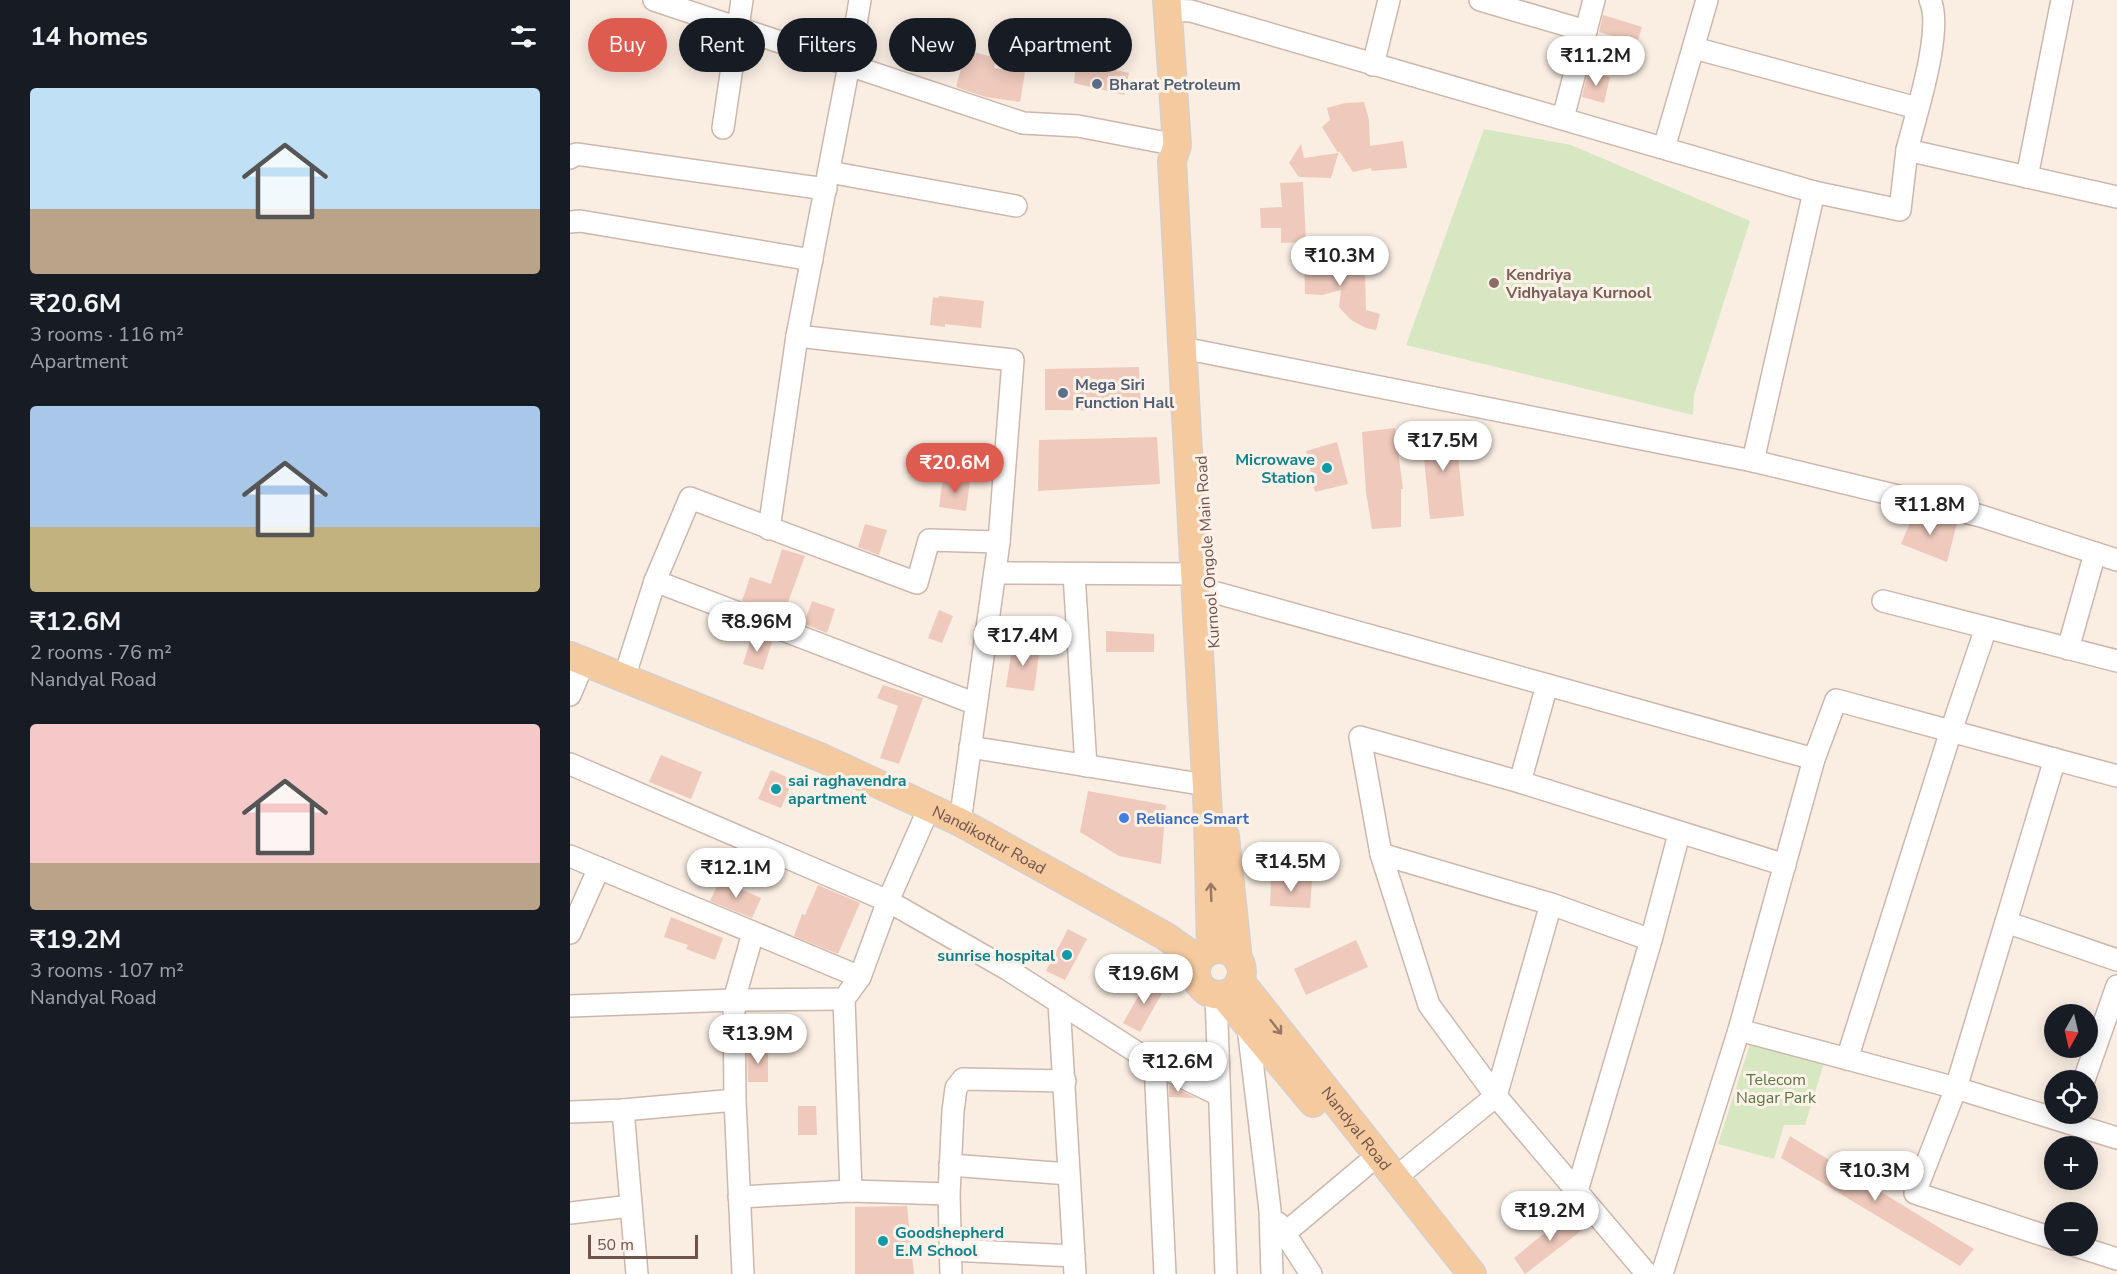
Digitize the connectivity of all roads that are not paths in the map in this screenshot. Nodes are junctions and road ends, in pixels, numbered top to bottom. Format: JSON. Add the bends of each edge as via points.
{"nodes":[{"id":1,"x":654,"y":0,"type":"edge"},
{"id":2,"x":742,"y":0,"type":"edge"},
{"id":3,"x":860,"y":0,"type":"edge"},
{"id":4,"x":1389,"y":0,"type":"edge"},
{"id":5,"x":1480,"y":0,"type":"edge"},
{"id":6,"x":1594,"y":0,"type":"edge"},
{"id":7,"x":1707,"y":0,"type":"edge"},
{"id":8,"x":1930,"y":0,"type":"edge"},
{"id":9,"x":2062,"y":0,"type":"edge"},
{"id":10,"x":1168,"y":5,"type":"edge"},
{"id":11,"x":707,"y":18,"type":"edge"},
{"id":12,"x":739,"y":18,"type":"edge"},
{"id":13,"x":857,"y":18,"type":"edge"},
{"id":14,"x":1586,"y":31,"type":"junction"},
{"id":15,"x":1694,"y":48,"type":"junction"},
{"id":16,"x":1372,"y":65,"type":"junction"},
{"id":17,"x":731,"y":72,"type":"edge"},
{"id":18,"x":848,"y":72,"type":"edge"},
{"id":19,"x":870,"y":72,"type":"edge"},
{"id":20,"x":1917,"y":108,"type":"junction"},
{"id":21,"x":1563,"y":118,"type":"junction"},
{"id":22,"x":723,"y":128,"type":"dead end"},
{"id":23,"x":1177,"y":145,"type":"junction"},
{"id":24,"x":1664,"y":148,"type":"junction"},
{"id":25,"x":1907,"y":150,"type":"junction"},
{"id":26,"x":570,"y":158,"type":"edge"},
{"id":27,"x":2027,"y":177,"type":"junction"},
{"id":28,"x":827,"y":180,"type":"junction"},
{"id":29,"x":1814,"y":192,"type":"junction"},
{"id":30,"x":2117,"y":196,"type":"edge"},
{"id":31,"x":1016,"y":206,"type":"dead end"},
{"id":32,"x":570,"y":222,"type":"edge"},
{"id":33,"x":812,"y":260,"type":"junction"},
{"id":34,"x":797,"y":336,"type":"junction"},
{"id":35,"x":1193,"y":350,"type":"junction"},
{"id":36,"x":1753,"y":461,"type":"junction"},
{"id":37,"x":769,"y":529,"type":"junction"},
{"id":38,"x":999,"y":542,"type":"junction"},
{"id":39,"x":2095,"y":554,"type":"junction"},
{"id":40,"x":2117,"y":560,"type":"edge"},
{"id":41,"x":995,"y":573,"type":"junction"},
{"id":42,"x":1074,"y":574,"type":"junction"},
{"id":43,"x":655,"y":581,"type":"junction"},
{"id":44,"x":1202,"y":583,"type":"junction"},
{"id":45,"x":1883,"y":601,"type":"dead end"},
{"id":46,"x":1986,"y":628,"type":"junction"},
{"id":47,"x":2068,"y":649,"type":"junction"},
{"id":48,"x":577,"y":659,"type":"edge"},
{"id":49,"x":2117,"y":661,"type":"edge"},
{"id":50,"x":624,"y":678,"type":"junction"},
{"id":51,"x":1547,"y":685,"type":"junction"},
{"id":52,"x":570,"y":695,"type":"edge"},
{"id":53,"x":976,"y":704,"type":"junction"},
{"id":54,"x":1951,"y":731,"type":"junction"},
{"id":55,"x":970,"y":747,"type":"junction"},
{"id":56,"x":1814,"y":759,"type":"junction"},
{"id":57,"x":2055,"y":759,"type":"junction"},
{"id":58,"x":570,"y":764,"type":"edge"},
{"id":59,"x":1086,"y":766,"type":"junction"},
{"id":60,"x":2117,"y":776,"type":"edge"},
{"id":61,"x":1520,"y":782,"type":"junction"},
{"id":62,"x":1206,"y":785,"type":"junction"},
{"id":63,"x":929,"y":808,"type":"junction"},
{"id":64,"x":960,"y":822,"type":"junction"},
{"id":65,"x":1680,"y":834,"type":"junction"},
{"id":66,"x":1381,"y":854,"type":"junction"},
{"id":67,"x":570,"y":856,"type":"edge"},
{"id":68,"x":1785,"y":865,"type":"junction"},
{"id":69,"x":599,"y":868,"type":"junction"},
{"id":70,"x":888,"y":901,"type":"junction"},
{"id":71,"x":1551,"y":904,"type":"junction"},
{"id":72,"x":2006,"y":922,"type":"junction"},
{"id":73,"x":570,"y":933,"type":"edge"},
{"id":74,"x":753,"y":933,"type":"junction"},
{"id":75,"x":1651,"y":940,"type":"junction"},
{"id":76,"x":1205,"y":955,"type":"junction"},
{"id":77,"x":2117,"y":960,"type":"edge"},
{"id":78,"x":860,"y":977,"type":"junction"},
{"id":79,"x":1229,"y":983,"type":"junction"},
{"id":80,"x":2117,"y":986,"type":"edge"},
{"id":81,"x":844,"y":999,"type":"junction"},
{"id":82,"x":734,"y":1000,"type":"junction"},
{"id":83,"x":1059,"y":1002,"type":"junction"},
{"id":84,"x":570,"y":1006,"type":"edge"},
{"id":85,"x":1248,"y":1027,"type":"junction"},
{"id":86,"x":1739,"y":1030,"type":"junction"},
{"id":87,"x":1847,"y":1059,"type":"junction"},
{"id":88,"x":1155,"y":1064,"type":"junction"},
{"id":89,"x":2088,"y":1070,"type":"edge"},
{"id":90,"x":1065,"y":1081,"type":"junction"},
{"id":91,"x":1956,"y":1088,"type":"junction"},
{"id":92,"x":1220,"y":1095,"type":"junction"},
{"id":93,"x":1496,"y":1096,"type":"junction"},
{"id":94,"x":735,"y":1100,"type":"junction"},
{"id":95,"x":623,"y":1110,"type":"junction"},
{"id":96,"x":2044,"y":1111,"type":"edge"},
{"id":97,"x":570,"y":1112,"type":"edge"},
{"id":98,"x":2084,"y":1124,"type":"edge"},
{"id":99,"x":2117,"y":1138,"type":"edge"},
{"id":100,"x":1366,"y":1164,"type":"junction"},
{"id":101,"x":950,"y":1165,"type":"junction"},
{"id":102,"x":1069,"y":1173,"type":"junction"},
{"id":103,"x":1395,"y":1178,"type":"junction"},
{"id":104,"x":851,"y":1191,"type":"junction"},
{"id":105,"x":1577,"y":1191,"type":"junction"},
{"id":106,"x":949,"y":1194,"type":"junction"},
{"id":107,"x":739,"y":1197,"type":"junction"},
{"id":108,"x":631,"y":1206,"type":"junction"},
{"id":109,"x":1270,"y":1210,"type":"junction"},
{"id":110,"x":570,"y":1213,"type":"edge"},
{"id":111,"x":1285,"y":1233,"type":"junction"},
{"id":112,"x":2044,"y":1235,"type":"edge"},
{"id":113,"x":950,"y":1250,"type":"junction"},
{"id":114,"x":2098,"y":1253,"type":"edge"},
{"id":115,"x":2117,"y":1259,"type":"edge"},
{"id":116,"x":1075,"y":1265,"type":"edge"},
{"id":117,"x":637,"y":1274,"type":"edge"},
{"id":118,"x":743,"y":1274,"type":"edge"},
{"id":119,"x":951,"y":1274,"type":"edge"},
{"id":120,"x":1165,"y":1274,"type":"edge"},
{"id":121,"x":1226,"y":1274,"type":"edge"},
{"id":122,"x":1272,"y":1274,"type":"edge"},
{"id":123,"x":1311,"y":1274,"type":"edge"},
{"id":124,"x":1451,"y":1274,"type":"edge"},
{"id":125,"x":1472,"y":1274,"type":"edge"},
{"id":126,"x":1647,"y":1274,"type":"edge"},
{"id":127,"x":1662,"y":1274,"type":"edge"}],
"edges":[{"from":1,"to":11,"type":"street"},
{"from":2,"to":12,"type":"street"},
{"from":3,"to":13,"type":"street"},
{"from":4,"to":16,"type":"street"},
{"from":5,"to":14,"type":"street"},
{"from":6,"to":14,"type":"street"},
{"from":7,"to":15,"type":"street"},
{"from":8,"to":20,"type":"street","via":[[1933,42]]},
{"from":9,"to":27,"type":"street"},
{"from":10,"to":16,"type":"street"},
{"from":10,"to":23,"type":"main road","name":"Kurnool Ongole Main Road"},
{"from":14,"to":21,"type":"street"},
{"from":15,"to":20,"type":"street"},
{"from":15,"to":24,"type":"street"},
{"from":16,"to":21,"type":"street"},
{"from":17,"to":22,"type":"street"},
{"from":18,"to":28,"type":"street"},
{"from":19,"to":23,"type":"street","via":[[1023,123],[1078,126]]},
{"from":20,"to":25,"type":"street"},
{"from":21,"to":24,"type":"street"},
{"from":23,"to":35,"type":"main road","name":"Kurnool Ongole Main Road","via":[[1182,158]]},
{"from":23,"to":44,"type":"main road","name":"Kurnool Ongole Main Road","via":[[1172,161]]},
{"from":24,"to":29,"type":"street"},
{"from":25,"to":27,"type":"street"},
{"from":25,"to":29,"type":"street","via":[[1900,210]]},
{"from":26,"to":28,"type":"street","via":[[576,154]]},
{"from":27,"to":30,"type":"street"},
{"from":28,"to":31,"type":"street"},
{"from":28,"to":33,"type":"street"},
{"from":29,"to":36,"type":"street"},
{"from":32,"to":33,"type":"street"},
{"from":33,"to":34,"type":"street"},
{"from":34,"to":37,"type":"street"},
{"from":34,"to":38,"type":"street","via":[[1013,360]]},
{"from":35,"to":36,"type":"street"},
{"from":35,"to":44,"type":"main road","name":"Kurnool Ongole Main Road"},
{"from":36,"to":39,"type":"street","via":[[1981,516]]},
{"from":37,"to":38,"type":"street","via":[[917,583],[929,540]]},
{"from":37,"to":43,"type":"street","via":[[690,498]]},
{"from":38,"to":41,"type":"street"},
{"from":39,"to":40,"type":"street"},
{"from":39,"to":47,"type":"street"},
{"from":41,"to":42,"type":"street"},
{"from":41,"to":53,"type":"street"},
{"from":42,"to":44,"type":"street"},
{"from":42,"to":59,"type":"street"},
{"from":43,"to":50,"type":"street"},
{"from":43,"to":53,"type":"street"},
{"from":44,"to":51,"type":"street"},
{"from":44,"to":62,"type":"main road","name":"Kurnool Ongole Main Road"},
{"from":44,"to":79,"type":"main road","name":"Kurnool Ongole Main Road","via":[[1222,801]]},
{"from":45,"to":46,"type":"street"},
{"from":46,"to":47,"type":"street"},
{"from":46,"to":54,"type":"street"},
{"from":47,"to":49,"type":"street"},
{"from":48,"to":50,"type":"main road","name":"Nandikottur Road"},
{"from":48,"to":52,"type":"street"},
{"from":50,"to":63,"type":"main road","name":"Nandikottur Road","via":[[822,758]]},
{"from":51,"to":56,"type":"street"},
{"from":51,"to":61,"type":"street"},
{"from":53,"to":55,"type":"street"},
{"from":54,"to":56,"type":"street","via":[[1836,700]]},
{"from":54,"to":57,"type":"street"},
{"from":54,"to":87,"type":"street"},
{"from":55,"to":59,"type":"street"},
{"from":55,"to":64,"type":"street"},
{"from":56,"to":68,"type":"street"},
{"from":57,"to":60,"type":"street"},
{"from":57,"to":72,"type":"street"},
{"from":58,"to":70,"type":"street"},
{"from":59,"to":62,"type":"street"},
{"from":61,"to":65,"type":"street"},
{"from":61,"to":66,"type":"street","via":[[1360,737]]},
{"from":76,"to":62,"type":"main road","name":"Kurnool Ongole Main Road","one_way":true},
{"from":63,"to":64,"type":"main road","name":"Nandikottur Road"},
{"from":63,"to":70,"type":"street"},
{"from":64,"to":76,"type":"main road","name":"Nandikottur Road"},
{"from":65,"to":68,"type":"street"},
{"from":65,"to":75,"type":"street"},
{"from":66,"to":71,"type":"street"},
{"from":66,"to":93,"type":"street","via":[[1429,1005]]},
{"from":67,"to":69,"type":"street"},
{"from":68,"to":86,"type":"street"},
{"from":69,"to":73,"type":"street"},
{"from":69,"to":74,"type":"street"},
{"from":70,"to":78,"type":"street"},
{"from":70,"to":83,"type":"street"},
{"from":71,"to":75,"type":"street"},
{"from":71,"to":93,"type":"street"},
{"from":72,"to":77,"type":"street"},
{"from":72,"to":91,"type":"street"},
{"from":74,"to":78,"type":"street"},
{"from":74,"to":82,"type":"street"},
{"from":75,"to":105,"type":"street"},
{"from":76,"to":79,"type":"main road","name":"Nandikottur Road","via":[[1226,950]]},
{"from":76,"to":79,"type":"main road","name":"Kurnool Ongole Main Road","via":[[1196,967],[1202,988]]},
{"from":78,"to":81,"type":"street"},
{"from":79,"to":85,"type":"main road","name":"Nandyal Road"},
{"from":79,"to":92,"type":"street"},
{"from":79,"to":103,"type":"main road","name":"Nandyal Road","one_way":true},
{"from":80,"to":89,"type":"street"},
{"from":81,"to":82,"type":"street"},
{"from":81,"to":104,"type":"street"},
{"from":82,"to":84,"type":"street"},
{"from":82,"to":94,"type":"street"},
{"from":83,"to":88,"type":"street"},
{"from":83,"to":90,"type":"street"},
{"from":85,"to":100,"type":"main road","name":"Nandyal Road"},
{"from":85,"to":109,"type":"street"},
{"from":86,"to":87,"type":"street"},
{"from":86,"to":127,"type":"street"},
{"from":87,"to":91,"type":"street"},
{"from":88,"to":92,"type":"street"},
{"from":88,"to":120,"type":"street"},
{"from":90,"to":101,"type":"street","via":[[963,1078],[954,1099]]},
{"from":90,"to":102,"type":"street"},
{"from":91,"to":96,"type":"street"},
{"from":91,"to":112,"type":"street","via":[[1915,1193]]},
{"from":92,"to":121,"type":"street"},
{"from":93,"to":103,"type":"street"},
{"from":93,"to":105,"type":"street"},
{"from":94,"to":95,"type":"street"},
{"from":94,"to":107,"type":"street"},
{"from":95,"to":97,"type":"street"},
{"from":95,"to":108,"type":"street"},
{"from":98,"to":99,"type":"street"},
{"from":100,"to":111,"type":"street"},
{"from":100,"to":124,"type":"main road","name":"Nandyal Road"},
{"from":101,"to":102,"type":"street"},
{"from":101,"to":106,"type":"street"},
{"from":102,"to":116,"type":"street"},
{"from":103,"to":125,"type":"main road","name":"Nandyal Road"},
{"from":104,"to":106,"type":"street"},
{"from":104,"to":107,"type":"street"},
{"from":105,"to":126,"type":"street"},
{"from":106,"to":113,"type":"street"},
{"from":107,"to":118,"type":"street"},
{"from":108,"to":110,"type":"street"},
{"from":108,"to":117,"type":"street"},
{"from":109,"to":111,"type":"street"},
{"from":109,"to":122,"type":"street"},
{"from":111,"to":123,"type":"street"},
{"from":113,"to":116,"type":"street"},
{"from":113,"to":119,"type":"street"},
{"from":114,"to":115,"type":"street"}]}
